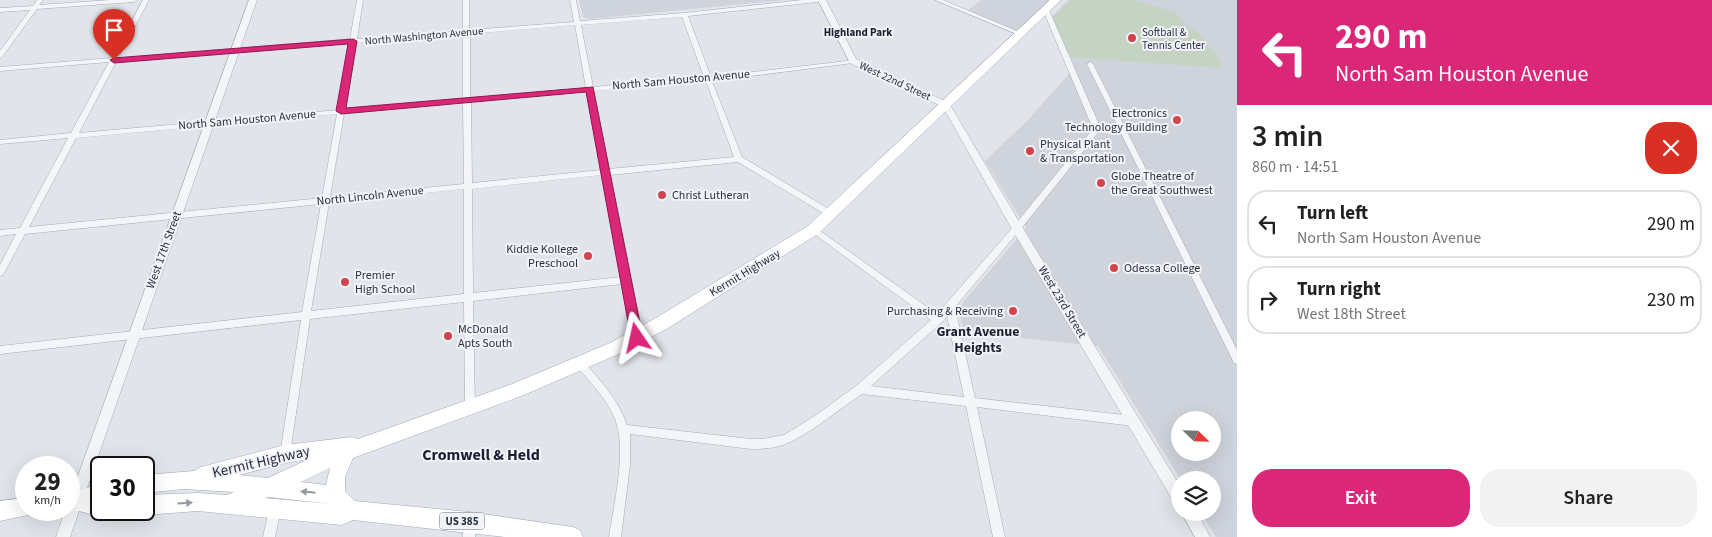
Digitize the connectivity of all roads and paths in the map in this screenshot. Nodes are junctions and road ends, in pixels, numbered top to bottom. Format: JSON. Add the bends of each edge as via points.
{"nodes":[{"id":1,"x":40,"y":0,"type":"edge"},
{"id":2,"x":134,"y":0,"type":"edge"},
{"id":3,"x":146,"y":0,"type":"edge"},
{"id":4,"x":253,"y":0,"type":"edge"},
{"id":5,"x":360,"y":0,"type":"edge"},
{"id":6,"x":466,"y":0,"type":"edge"},
{"id":7,"x":573,"y":0,"type":"edge"},
{"id":8,"x":818,"y":0,"type":"edge"},
{"id":9,"x":822,"y":0,"type":"edge"},
{"id":10,"x":938,"y":0,"type":"edge"},
{"id":11,"x":1051,"y":5,"type":"edge"},
{"id":12,"x":35,"y":7,"type":"junction"},
{"id":13,"x":0,"y":10,"type":"edge"},
{"id":14,"x":684,"y":15,"type":"junction"},
{"id":15,"x":578,"y":23,"type":"junction"},
{"id":16,"x":466,"y":32,"type":"junction"},
{"id":17,"x":1021,"y":34,"type":"junction"},
{"id":18,"x":353,"y":41,"type":"junction"},
{"id":19,"x":235,"y":51,"type":"junction"},
{"id":20,"x":0,"y":56,"type":"edge"},
{"id":21,"x":114,"y":60,"type":"junction"},
{"id":22,"x":853,"y":61,"type":"junction"},
{"id":23,"x":1090,"y":64,"type":"dead end"},
{"id":24,"x":0,"y":70,"type":"edge"},
{"id":25,"x":708,"y":79,"type":"junction"},
{"id":26,"x":590,"y":89,"type":"junction"},
{"id":27,"x":467,"y":100,"type":"junction"},
{"id":28,"x":946,"y":105,"type":"junction"},
{"id":29,"x":341,"y":111,"type":"junction"},
{"id":30,"x":210,"y":123,"type":"junction"},
{"id":31,"x":75,"y":135,"type":"junction"},
{"id":32,"x":0,"y":142,"type":"edge"},
{"id":33,"x":739,"y":159,"type":"junction"},
{"id":34,"x":606,"y":172,"type":"junction"},
{"id":35,"x":468,"y":186,"type":"junction"},
{"id":36,"x":326,"y":201,"type":"junction"},
{"id":37,"x":831,"y":214,"type":"junction"},
{"id":38,"x":177,"y":216,"type":"junction"},
{"id":39,"x":1017,"y":228,"type":"junction"},
{"id":40,"x":812,"y":230,"type":"junction"},
{"id":41,"x":22,"y":231,"type":"junction"},
{"id":42,"x":0,"y":234,"type":"edge"},
{"id":43,"x":0,"y":273,"type":"edge"},
{"id":44,"x":626,"y":280,"type":"junction"},
{"id":45,"x":469,"y":297,"type":"junction"},
{"id":46,"x":950,"y":306,"type":"junction"},
{"id":47,"x":306,"y":316,"type":"junction"},
{"id":48,"x":938,"y":320,"type":"junction"},
{"id":49,"x":134,"y":335,"type":"junction"},
{"id":50,"x":637,"y":338,"type":"junction"},
{"id":51,"x":0,"y":350,"type":"edge"},
{"id":52,"x":1237,"y":360,"type":"edge"},
{"id":53,"x":580,"y":364,"type":"junction"},
{"id":54,"x":860,"y":389,"type":"junction"},
{"id":55,"x":970,"y":402,"type":"junction"},
{"id":56,"x":470,"y":408,"type":"junction"},
{"id":57,"x":1133,"y":421,"type":"junction"},
{"id":58,"x":624,"y":429,"type":"junction"},
{"id":59,"x":368,"y":443,"type":"junction"},
{"id":60,"x":285,"y":454,"type":"junction"},
{"id":61,"x":345,"y":454,"type":"junction"},
{"id":62,"x":80,"y":480,"type":"edge"},
{"id":63,"x":184,"y":480,"type":"junction"},
{"id":64,"x":155,"y":483,"type":"edge"},
{"id":65,"x":1171,"y":484,"type":"edge"},
{"id":66,"x":269,"y":488,"type":"junction"},
{"id":67,"x":335,"y":495,"type":"junction"},
{"id":68,"x":155,"y":504,"type":"edge"},
{"id":69,"x":226,"y":505,"type":"junction"},
{"id":70,"x":15,"y":509,"type":"edge"},
{"id":71,"x":275,"y":510,"type":"junction"},
{"id":72,"x":351,"y":510,"type":"junction"},
{"id":73,"x":0,"y":511,"type":"edge"},
{"id":74,"x":67,"y":521,"type":"edge"},
{"id":75,"x":1194,"y":521,"type":"edge"},
{"id":76,"x":469,"y":529,"type":"edge"},
{"id":77,"x":63,"y":537,"type":"edge"},
{"id":78,"x":270,"y":537,"type":"edge"},
{"id":79,"x":573,"y":537,"type":"edge"},
{"id":80,"x":614,"y":537,"type":"edge"},
{"id":81,"x":998,"y":537,"type":"edge"},
{"id":82,"x":1204,"y":537,"type":"edge"}],
"edges":[{"from":1,"to":12,"type":"street"},
{"from":2,"to":12,"type":"street"},
{"from":3,"to":21,"type":"street"},
{"from":4,"to":19,"type":"street","name":"West 17th Street"},
{"from":5,"to":18,"type":"street"},
{"from":6,"to":16,"type":"street"},
{"from":7,"to":15,"type":"street"},
{"from":8,"to":14,"type":"street","name":"North Washington Avenue"},
{"from":9,"to":22,"type":"street","name":"West 22nd Street"},
{"from":10,"to":17,"type":"street"},
{"from":11,"to":17,"type":"main road","name":"Kermit Highway"},
{"from":11,"to":39,"type":"street","via":[[1097,129]]},
{"from":12,"to":13,"type":"street"},
{"from":12,"to":20,"type":"street"},
{"from":14,"to":15,"type":"street","name":"North Washington Avenue"},
{"from":14,"to":25,"type":"street"},
{"from":15,"to":16,"type":"street","name":"North Washington Avenue"},
{"from":15,"to":26,"type":"street"},
{"from":16,"to":18,"type":"street","name":"North Washington Avenue"},
{"from":16,"to":27,"type":"street"},
{"from":17,"to":28,"type":"main road","name":"Kermit Highway"},
{"from":18,"to":19,"type":"street","name":"North Washington Avenue"},
{"from":18,"to":29,"type":"street"},
{"from":19,"to":21,"type":"street","name":"North Washington Avenue"},
{"from":19,"to":30,"type":"street","name":"West 17th Street"},
{"from":21,"to":24,"type":"street","name":"North Washington Avenue"},
{"from":21,"to":31,"type":"street"},
{"from":22,"to":25,"type":"street","name":"North Sam Houston Avenue"},
{"from":22,"to":28,"type":"street","name":"West 22nd Street"},
{"from":23,"to":52,"type":"street"},
{"from":25,"to":26,"type":"street","name":"North Sam Houston Avenue"},
{"from":25,"to":33,"type":"street"},
{"from":26,"to":27,"type":"street","name":"North Sam Houston Avenue"},
{"from":26,"to":34,"type":"street"},
{"from":27,"to":29,"type":"street","name":"North Sam Houston Avenue"},
{"from":27,"to":35,"type":"street"},
{"from":28,"to":37,"type":"main road","name":"Kermit Highway"},
{"from":28,"to":39,"type":"street","name":"West 23rd Street"},
{"from":29,"to":30,"type":"street","name":"North Sam Houston Avenue"},
{"from":29,"to":36,"type":"street"},
{"from":30,"to":31,"type":"street","name":"North Sam Houston Avenue"},
{"from":30,"to":38,"type":"street","name":"West 17th Street"},
{"from":31,"to":32,"type":"street","name":"North Sam Houston Avenue"},
{"from":31,"to":41,"type":"street"},
{"from":33,"to":34,"type":"street","name":"North Lincoln Avenue"},
{"from":33,"to":37,"type":"street"},
{"from":34,"to":35,"type":"street","name":"North Lincoln Avenue"},
{"from":34,"to":44,"type":"street"},
{"from":35,"to":36,"type":"street","name":"North Lincoln Avenue"},
{"from":35,"to":45,"type":"street"},
{"from":36,"to":38,"type":"street","name":"North Lincoln Avenue"},
{"from":36,"to":47,"type":"street"},
{"from":37,"to":40,"type":"main road","name":"Kermit Highway"},
{"from":38,"to":41,"type":"street","name":"North Lincoln Avenue"},
{"from":38,"to":49,"type":"street","name":"West 17th Street"},
{"from":39,"to":46,"type":"street"},
{"from":39,"to":57,"type":"street","name":"West 23rd Street"},
{"from":40,"to":48,"type":"street"},
{"from":40,"to":50,"type":"main road","name":"Kermit Highway"},
{"from":41,"to":42,"type":"street","name":"North Lincoln Avenue"},
{"from":41,"to":43,"type":"street"},
{"from":44,"to":45,"type":"street"},
{"from":44,"to":50,"type":"street"},
{"from":45,"to":47,"type":"street"},
{"from":45,"to":56,"type":"street"},
{"from":46,"to":48,"type":"street"},
{"from":46,"to":55,"type":"street"},
{"from":47,"to":49,"type":"street"},
{"from":47,"to":60,"type":"street"},
{"from":48,"to":54,"type":"street"},
{"from":49,"to":51,"type":"street"},
{"from":49,"to":62,"type":"street","name":"West 17th Street"},
{"from":50,"to":53,"type":"main road","name":"Kermit Highway"},
{"from":53,"to":56,"type":"main road","name":"Kermit Highway"},
{"from":53,"to":58,"type":"street","via":[[603,389]]},
{"from":54,"to":55,"type":"street"},
{"from":54,"to":58,"type":"street","via":[[795,435],[775,443],[751,444]]},
{"from":55,"to":57,"type":"street"},
{"from":55,"to":81,"type":"street"},
{"from":56,"to":59,"type":"main road","name":"Kermit Highway"},
{"from":57,"to":65,"type":"street","name":"West 23rd Street"},
{"from":58,"to":80,"type":"street"},
{"from":59,"to":60,"type":"main road","name":"Kermit Highway"},
{"from":59,"to":61,"type":"main road","name":"Kermit Highway"},
{"from":60,"to":63,"type":"main road","name":"Kermit Highway"},
{"from":61,"to":66,"type":"main road","name":"Kermit Highway"},
{"from":61,"to":67,"type":"main road","via":[[336,477]]},
{"from":63,"to":64,"type":"main road"},
{"from":63,"to":66,"type":"main road"},
{"from":67,"to":66,"type":"main road","one_way":true},
{"from":66,"to":69,"type":"main road","name":"Kermit Highway"},
{"from":67,"to":72,"type":"main road"},
{"from":68,"to":69,"type":"main road","number":"US 385","one_way":true,"via":[[198,502]]},
{"from":69,"to":71,"type":"main road","number":"US 385"},
{"from":70,"to":73,"type":"main road"},
{"from":71,"to":72,"type":"main road","number":"US 385","via":[[342,515]]},
{"from":71,"to":78,"type":"street"},
{"from":72,"to":76,"type":"main road","number":"US 385"},
{"from":74,"to":77,"type":"street","name":"West 17th Street"},
{"from":75,"to":82,"type":"street"},
{"from":76,"to":79,"type":"main road","number":"US 385"}]}
